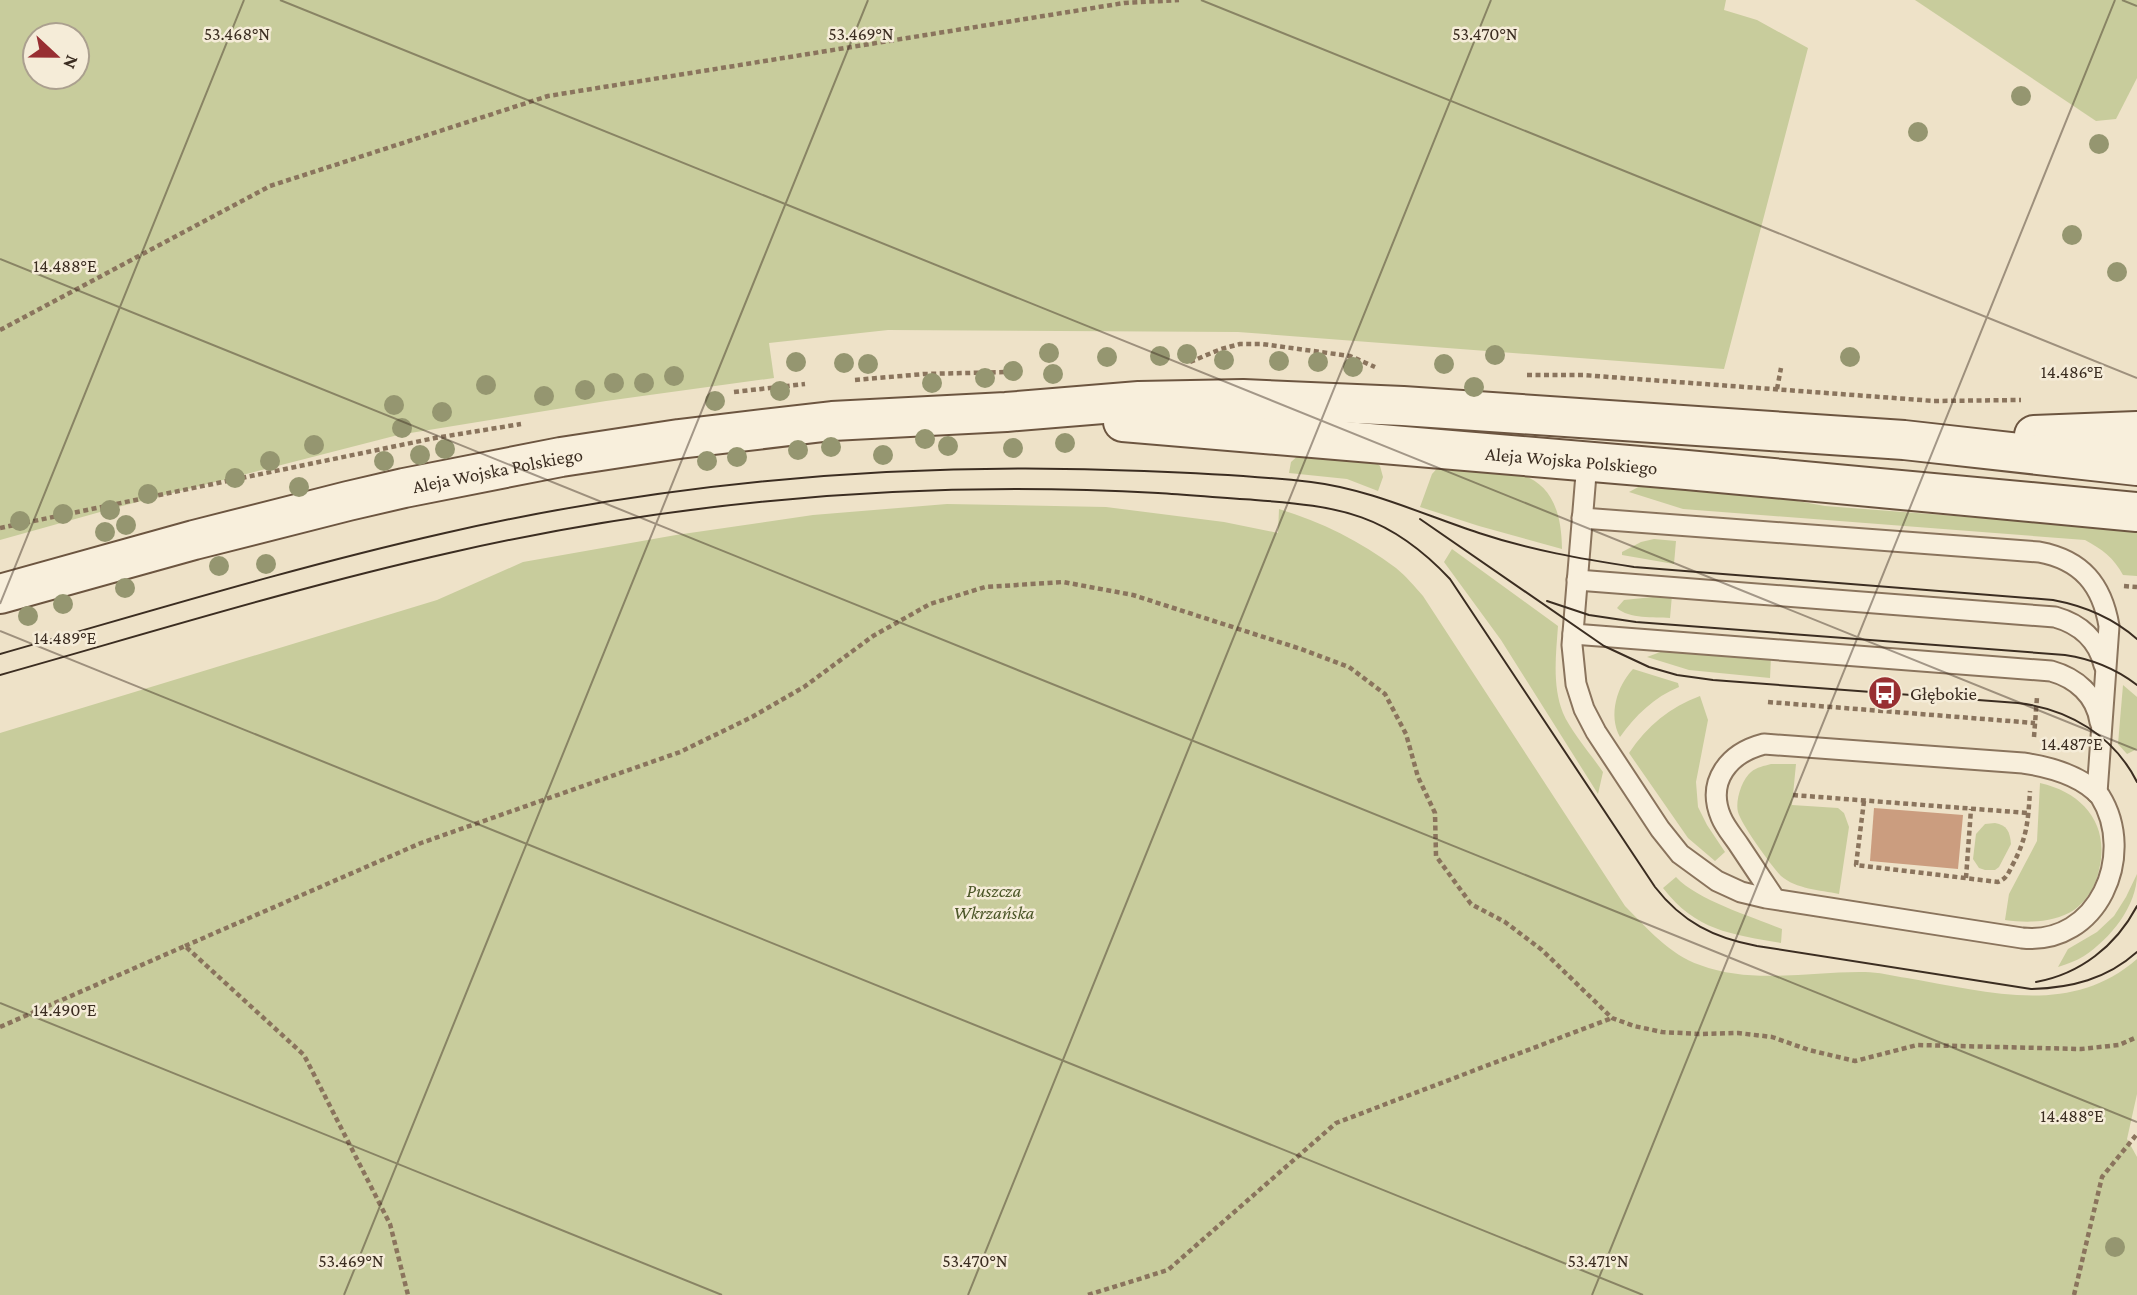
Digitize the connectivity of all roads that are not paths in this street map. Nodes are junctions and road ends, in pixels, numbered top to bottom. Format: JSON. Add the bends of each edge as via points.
{"nodes":[{"id":1,"x":1006,"y":412,"type":"junction"},
{"id":2,"x":2137,"y":431,"type":"edge"},
{"id":3,"x":1903,"y":439,"type":"junction"},
{"id":4,"x":1587,"y":462,"type":"junction"},
{"id":5,"x":2137,"y":466,"type":"edge"},
{"id":6,"x":2137,"y":512,"type":"edge"},
{"id":7,"x":1582,"y":518,"type":"junction"},
{"id":8,"x":1577,"y":580,"type":"junction"},
{"id":9,"x":0,"y":594,"type":"edge"},
{"id":10,"x":1573,"y":634,"type":"junction"},
{"id":11,"x":2106,"y":680,"type":"junction"},
{"id":12,"x":2101,"y":737,"type":"junction"},
{"id":13,"x":2097,"y":793,"type":"junction"},
{"id":14,"x":1775,"y":899,"type":"junction"}],
"edges":[{"from":1,"to":3,"type":"main road","name":"Aleja Wojska Polskiego","via":[[1188,399],[1289,400]]},
{"from":1,"to":4,"type":"main road","name":"Aleja Wojska Polskiego"},
{"from":1,"to":9,"type":"main road","name":"Aleja Wojska Polskiego","via":[[832,421],[561,457],[348,501]]},
{"from":2,"to":3,"type":"main road"},
{"from":3,"to":5,"type":"main road","name":"Aleja Wojska Polskiego"},
{"from":4,"to":6,"type":"main road","name":"Aleja Wojska Polskiego"},
{"from":4,"to":7,"type":"lane"},
{"from":7,"to":8,"type":"lane"},
{"from":7,"to":11,"type":"lane","via":[[2053,555],[2081,570],[2103,601],[2109,626]]},
{"from":8,"to":10,"type":"lane"},
{"from":8,"to":11,"type":"lane","via":[[2055,617],[2080,627],[2093,640]]},
{"from":10,"to":12,"type":"lane","via":[[2051,671],[2070,678],[2089,695],[2100,718]]},
{"from":10,"to":14,"type":"lane","via":[[1575,677],[1587,714],[1668,840],[1711,878],[1741,892]]},
{"from":11,"to":12,"type":"lane"},
{"from":12,"to":13,"type":"lane"},
{"from":13,"to":14,"type":"lane","via":[[2124,835],[2118,876],[2107,899],[2067,932],[2022,939]]},
{"from":13,"to":14,"type":"lane","via":[[2067,774],[2023,763],[1763,744],[1739,753],[1726,767],[1717,804]]}]}
